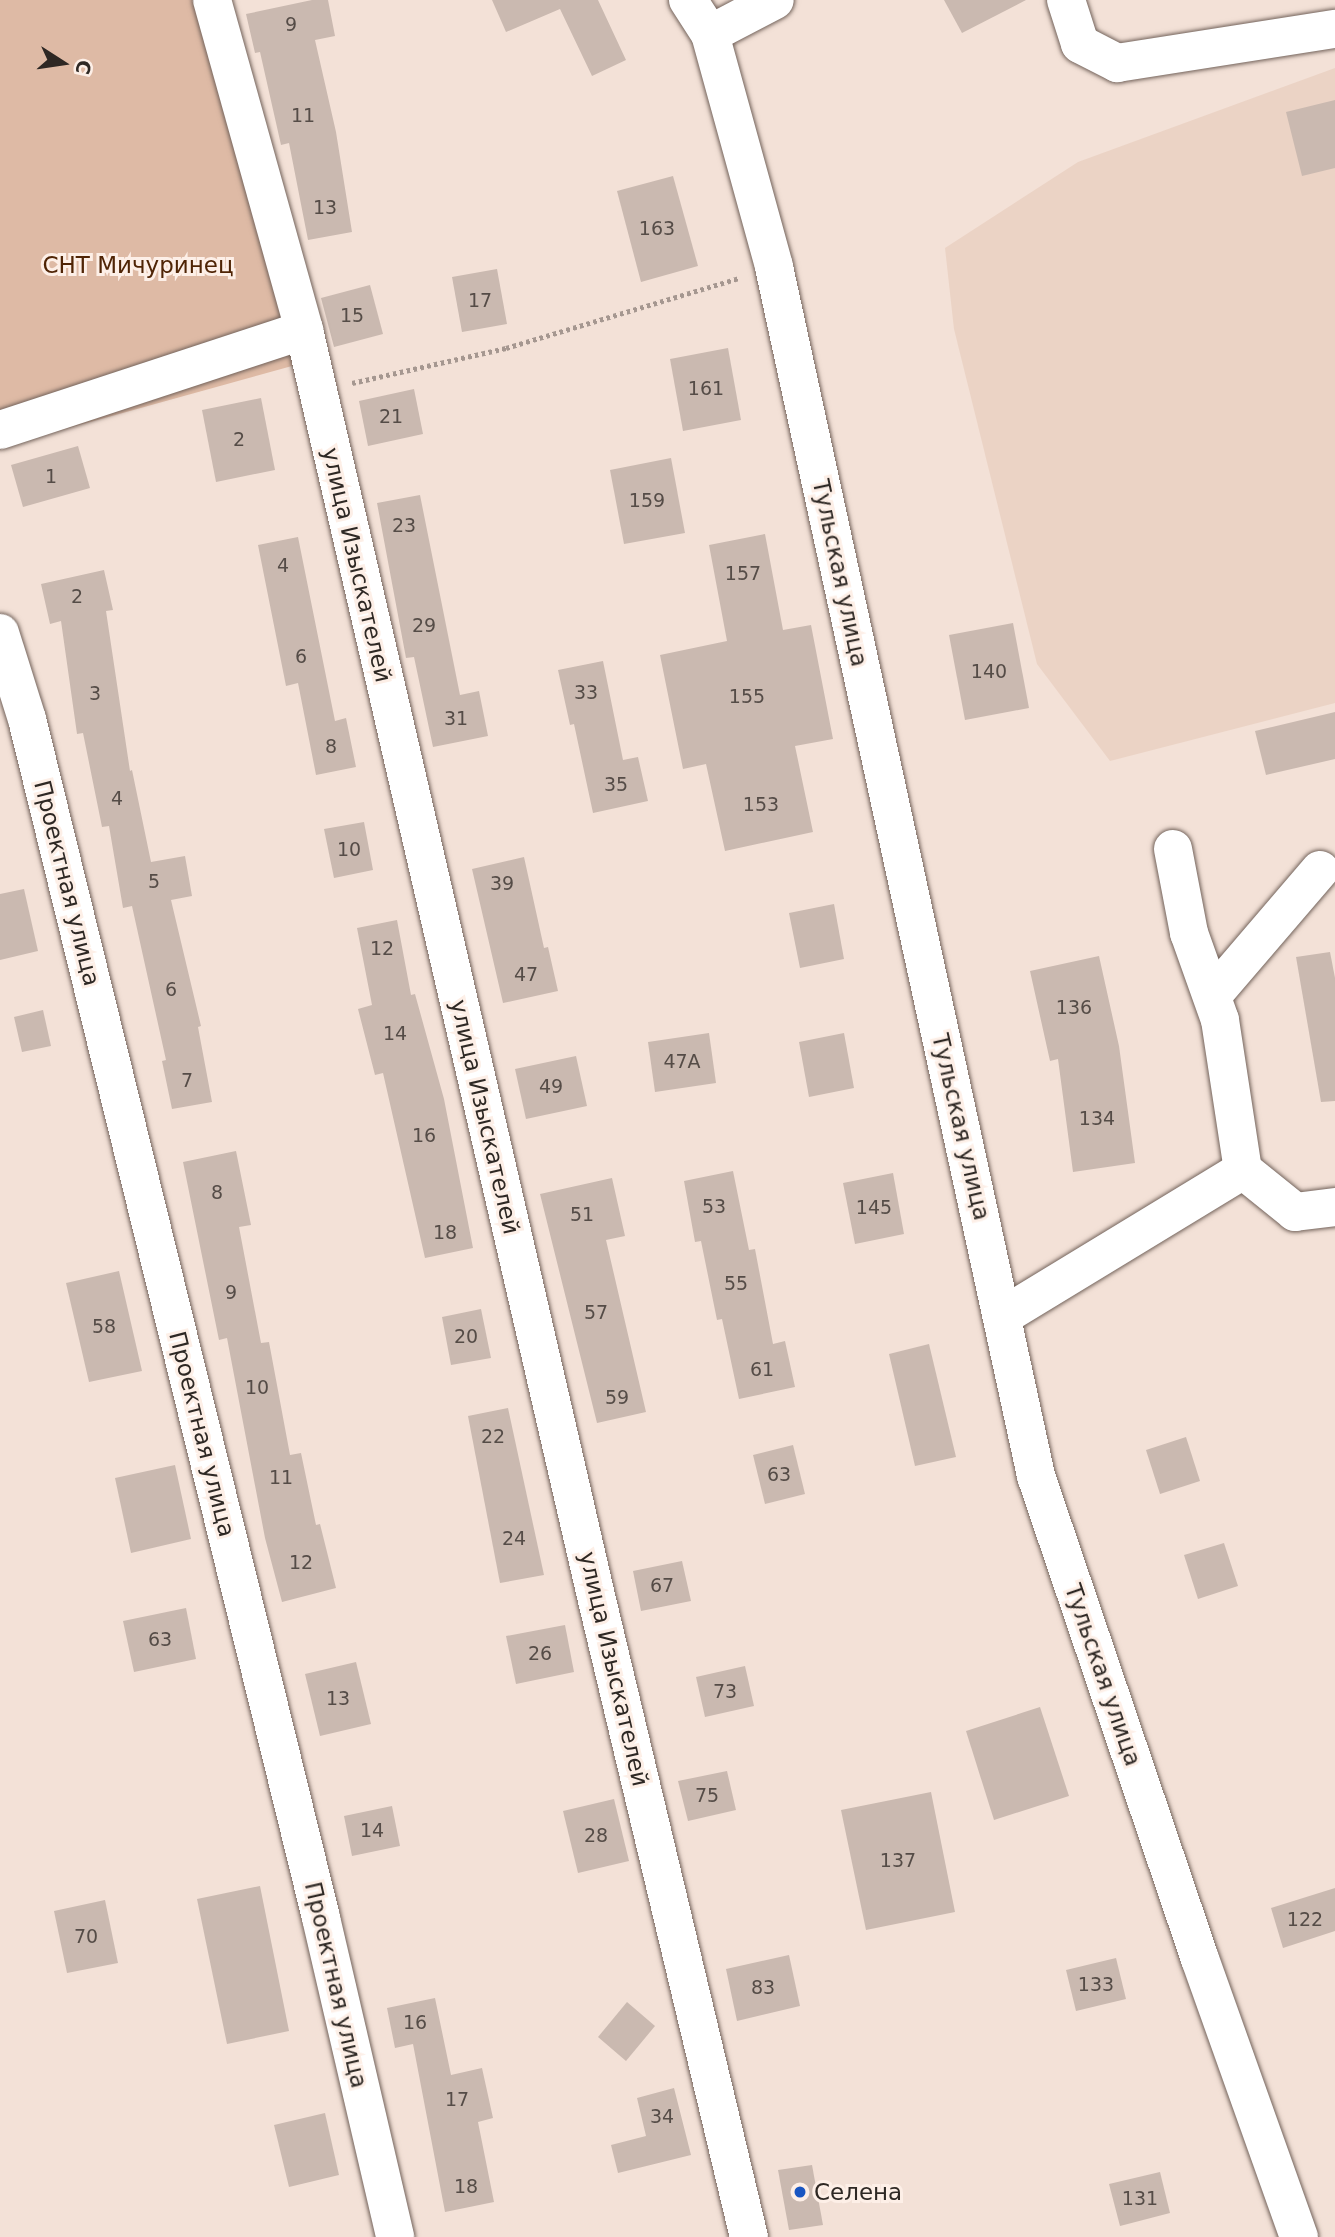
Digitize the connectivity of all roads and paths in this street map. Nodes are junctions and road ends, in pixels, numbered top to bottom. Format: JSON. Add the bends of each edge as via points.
{"nodes":[{"id":1,"x":212,"y":0,"type":"edge"},
{"id":2,"x":688,"y":0,"type":"edge"},
{"id":3,"x":775,"y":0,"type":"edge"},
{"id":4,"x":1066,"y":0,"type":"edge"},
{"id":5,"x":1335,"y":29,"type":"edge"},
{"id":6,"x":710,"y":34,"type":"junction"},
{"id":7,"x":774,"y":267,"type":"junction"},
{"id":8,"x":307,"y":346,"type":"junction"},
{"id":9,"x":0,"y":430,"type":"edge"},
{"id":10,"x":0,"y":633,"type":"edge"},
{"id":11,"x":1173,"y":849,"type":"dead end"},
{"id":12,"x":1320,"y":870,"type":"dead end"},
{"id":13,"x":1212,"y":996,"type":"junction"},
{"id":14,"x":1243,"y":1170,"type":"junction"},
{"id":15,"x":1335,"y":1207,"type":"edge"},
{"id":16,"x":1003,"y":1316,"type":"junction"},
{"id":17,"x":395,"y":2237,"type":"edge"},
{"id":18,"x":749,"y":2237,"type":"edge"},
{"id":19,"x":1299,"y":2237,"type":"edge"}],
"edges":[{"from":1,"to":8,"type":"street","name":"улица Изыскателей"},
{"from":2,"to":6,"type":"street","name":"Тульская улица"},
{"from":3,"to":6,"type":"street"},
{"from":4,"to":5,"type":"street","via":[[1080,44],[1118,63]]},
{"from":6,"to":7,"type":"street","name":"Тульская улица"},
{"from":7,"to":8,"type":"path","via":[[506,348],[343,385]]},
{"from":7,"to":16,"type":"street","name":"Тульская улица"},
{"from":8,"to":9,"type":"street"},
{"from":8,"to":18,"type":"street","name":"улица Изыскателей"},
{"from":10,"to":17,"type":"street","name":"Проектная улица","via":[[43,786]]},
{"from":11,"to":13,"type":"street","via":[[1189,933]]},
{"from":12,"to":13,"type":"street"},
{"from":13,"to":14,"type":"street","via":[[1220,1020]]},
{"from":14,"to":15,"type":"street","via":[[1295,1212]]},
{"from":14,"to":16,"type":"street"},
{"from":16,"to":19,"type":"street","name":"Тульская улица","via":[[1035,1476]]}]}
